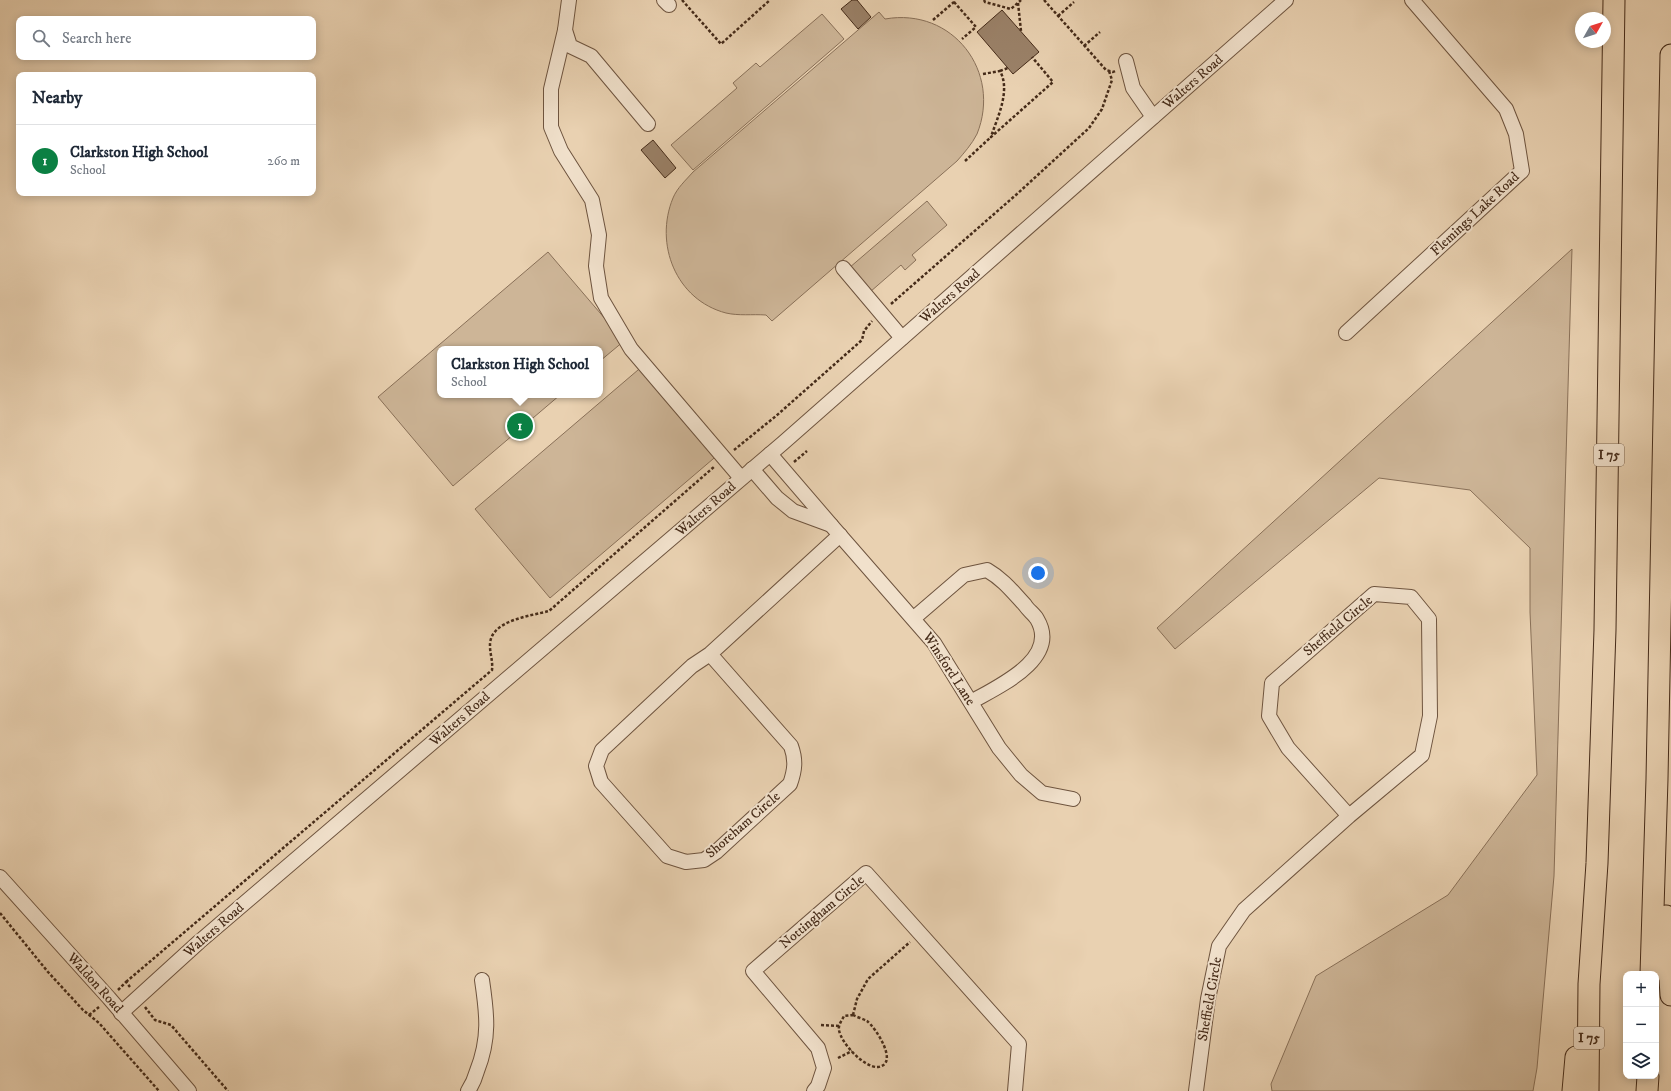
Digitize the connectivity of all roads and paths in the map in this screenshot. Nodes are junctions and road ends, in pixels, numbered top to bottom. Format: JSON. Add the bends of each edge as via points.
{"nodes":[{"id":1,"x":569,"y":0,"type":"edge"},
{"id":2,"x":682,"y":0,"type":"edge"},
{"id":3,"x":770,"y":0,"type":"edge"},
{"id":4,"x":984,"y":0,"type":"edge"},
{"id":5,"x":1021,"y":0,"type":"edge"},
{"id":6,"x":1044,"y":0,"type":"edge"},
{"id":7,"x":1286,"y":0,"type":"edge"},
{"id":8,"x":1412,"y":0,"type":"edge"},
{"id":9,"x":1614,"y":0,"type":"edge"},
{"id":10,"x":954,"y":1,"type":"edge"},
{"id":11,"x":1074,"y":2,"type":"dead end"},
{"id":12,"x":1018,"y":3,"type":"junction"},
{"id":13,"x":1058,"y":16,"type":"junction"},
{"id":14,"x":933,"y":20,"type":"dead end"},
{"id":15,"x":565,"y":30,"type":"junction"},
{"id":16,"x":1021,"y":31,"type":"dead end"},
{"id":17,"x":1100,"y":32,"type":"dead end"},
{"id":18,"x":962,"y":39,"type":"dead end"},
{"id":19,"x":1084,"y":46,"type":"junction"},
{"id":20,"x":1671,"y":55,"type":"edge"},
{"id":21,"x":1032,"y":57,"type":"dead end"},
{"id":22,"x":1126,"y":61,"type":"joint"},
{"id":23,"x":1008,"y":68,"type":"dead end"},
{"id":24,"x":1000,"y":70,"type":"junction"},
{"id":25,"x":1109,"y":71,"type":"junction"},
{"id":26,"x":983,"y":74,"type":"dead end"},
{"id":27,"x":1153,"y":117,"type":"junction"},
{"id":28,"x":648,"y":124,"type":"dead end"},
{"id":29,"x":990,"y":137,"type":"junction"},
{"id":30,"x":965,"y":161,"type":"dead end"},
{"id":31,"x":843,"y":268,"type":"dead end"},
{"id":32,"x":881,"y":313,"type":"junction"},
{"id":33,"x":1346,"y":333,"type":"dead end"},
{"id":34,"x":902,"y":338,"type":"junction"},
{"id":35,"x":807,"y":452,"type":"dead end"},
{"id":36,"x":770,"y":454,"type":"junction"},
{"id":37,"x":723,"y":459,"type":"junction"},
{"id":38,"x":794,"y":462,"type":"dead end"},
{"id":39,"x":752,"y":469,"type":"junction"},
{"id":40,"x":741,"y":478,"type":"junction"},
{"id":41,"x":835,"y":530,"type":"junction"},
{"id":42,"x":914,"y":618,"type":"junction"},
{"id":43,"x":710,"y":654,"type":"junction"},
{"id":44,"x":971,"y":702,"type":"junction"},
{"id":45,"x":1657,"y":779,"type":"junction"},
{"id":46,"x":1073,"y":800,"type":"dead end"},
{"id":47,"x":1349,"y":816,"type":"junction"},
{"id":48,"x":0,"y":877,"type":"edge"},
{"id":49,"x":0,"y":913,"type":"edge"},
{"id":50,"x":913,"y":939,"type":"dead end"},
{"id":51,"x":1651,"y":971,"type":"edge"},
{"id":52,"x":482,"y":980,"type":"dead end"},
{"id":53,"x":126,"y":982,"type":"dead end"},
{"id":54,"x":1589,"y":984,"type":"junction"},
{"id":55,"x":1671,"y":995,"type":"edge"},
{"id":56,"x":122,"y":1013,"type":"junction"},
{"id":57,"x":852,"y":1015,"type":"junction"},
{"id":58,"x":155,"y":1020,"type":"dead end"},
{"id":59,"x":821,"y":1025,"type":"dead end"},
{"id":60,"x":840,"y":1026,"type":"junction"},
{"id":61,"x":852,"y":1051,"type":"junction"},
{"id":62,"x":838,"y":1058,"type":"dead end"},
{"id":63,"x":1648,"y":1079,"type":"edge"},
{"id":64,"x":159,"y":1091,"type":"edge"},
{"id":65,"x":189,"y":1091,"type":"edge"},
{"id":66,"x":228,"y":1091,"type":"edge"},
{"id":67,"x":468,"y":1091,"type":"edge"},
{"id":68,"x":814,"y":1091,"type":"edge"},
{"id":69,"x":1015,"y":1091,"type":"edge"},
{"id":70,"x":1196,"y":1091,"type":"edge"},
{"id":71,"x":1573,"y":1091,"type":"edge"},
{"id":72,"x":1588,"y":1091,"type":"edge"},
{"id":73,"x":1647,"y":1091,"type":"edge"}],
"edges":[{"from":1,"to":15,"type":"street"},
{"from":2,"to":3,"type":"path","via":[[721,44]]},
{"from":4,"to":12,"type":"path","via":[[1012,9]]},
{"from":5,"to":12,"type":"path"},
{"from":6,"to":13,"type":"path"},
{"from":7,"to":27,"type":"street","name":"Walters Road"},
{"from":8,"to":33,"type":"street","name":"Flemings Lake Road","via":[[1506,109],[1516,134],[1522,171]]},
{"from":9,"to":54,"type":"highway","number":"I 75","via":[[1606,622],[1597,863]]},
{"from":10,"to":14,"type":"path"},
{"from":10,"to":18,"type":"path","via":[[976,27]]},
{"from":11,"to":13,"type":"path"},
{"from":12,"to":16,"type":"path"},
{"from":13,"to":19,"type":"path"},
{"from":15,"to":28,"type":"street","via":[[570,46],[591,56]]},
{"from":15,"to":37,"type":"street","via":[[551,89],[551,127],[561,150],[592,200],[599,236],[596,266],[601,298],[631,349]]},
{"from":17,"to":19,"type":"path"},
{"from":19,"to":25,"type":"path"},
{"from":20,"to":45,"type":"highway"},
{"from":21,"to":29,"type":"path","via":[[1053,82]]},
{"from":22,"to":25,"type":"path","via":[[1113,72]]},
{"from":22,"to":27,"type":"street","via":[[1132,88]]},
{"from":23,"to":24,"type":"path"},
{"from":24,"to":26,"type":"path"},
{"from":24,"to":29,"type":"path","via":[[1002,107]]},
{"from":25,"to":32,"type":"path","via":[[1112,80],[1102,109],[1089,128]]},
{"from":27,"to":34,"type":"street","name":"Walters Road"},
{"from":29,"to":30,"type":"path"},
{"from":31,"to":32,"type":"street"},
{"from":32,"to":34,"type":"street"},
{"from":32,"to":37,"type":"path","via":[[864,331],[862,340]]},
{"from":34,"to":36,"type":"street","name":"Walters Road"},
{"from":35,"to":38,"type":"path"},
{"from":36,"to":39,"type":"street","name":"Walters Road"},
{"from":36,"to":41,"type":"street","name":"Winsford Lane"},
{"from":37,"to":40,"type":"street"},
{"from":37,"to":53,"type":"path","via":[[549,611],[506,622],[491,635],[492,670]]},
{"from":39,"to":40,"type":"street","name":"Walters Road"},
{"from":39,"to":41,"type":"street","name":"Winsford Lane","via":[[777,498],[793,511]]},
{"from":40,"to":56,"type":"street","name":"Walters Road","via":[[205,937]]},
{"from":41,"to":42,"type":"street","name":"Winsford Lane"},
{"from":41,"to":43,"type":"street","name":"Shoreham Circle"},
{"from":42,"to":44,"type":"street","name":"Winsford Lane","via":[[934,643]]},
{"from":42,"to":44,"type":"street","via":[[964,575],[987,570],[1000,577],[1037,620],[1042,638],[1037,653],[1027,668]]},
{"from":43,"to":43,"type":"street","name":"Shoreham Circle","via":[[692,666],[602,750],[596,766],[601,782],[667,856],[686,862],[704,860],[716,852],[790,784],[795,770],[791,746]]},
{"from":44,"to":46,"type":"street","name":"Winsford Lane","via":[[999,748],[1021,775],[1042,793]]},
{"from":45,"to":51,"type":"highway"},
{"from":45,"to":55,"type":"highway","via":[[1664,849]]},
{"from":47,"to":47,"type":"street","name":"Sheffield Circle","via":[[1422,755],[1430,716],[1430,620],[1411,597],[1374,594],[1272,683],[1269,716],[1288,748]]},
{"from":47,"to":70,"type":"street","name":"Sheffield Circle","via":[[1244,910],[1219,946],[1208,999]]},
{"from":48,"to":56,"type":"street","name":"Waldon Road"},
{"from":49,"to":64,"type":"path","via":[[48,972]]},
{"from":50,"to":57,"type":"path","via":[[868,979]]},
{"from":52,"to":67,"type":"street","via":[[488,1034],[481,1061]]},
{"from":54,"to":71,"type":"highway","via":[[1578,1027]]},
{"from":54,"to":72,"type":"highway","number":"I 75"},
{"from":56,"to":65,"type":"street","name":"Waldon Road"},
{"from":57,"to":60,"type":"path","via":[[844,1016]]},
{"from":57,"to":61,"type":"path","via":[[867,1021],[877,1032],[886,1047],[887,1057],[884,1064],[878,1067],[866,1064]]},
{"from":58,"to":66,"type":"path","via":[[171,1025]]},
{"from":59,"to":60,"type":"path"},
{"from":60,"to":61,"type":"path","via":[[839,1031]]},
{"from":61,"to":62,"type":"path"},
{"from":63,"to":73,"type":"highway"},
{"from":68,"to":69,"type":"street","name":"Nottingham Circle","via":[[824,1068],[818,1048],[754,971],[866,873],[1019,1044]]}]}
